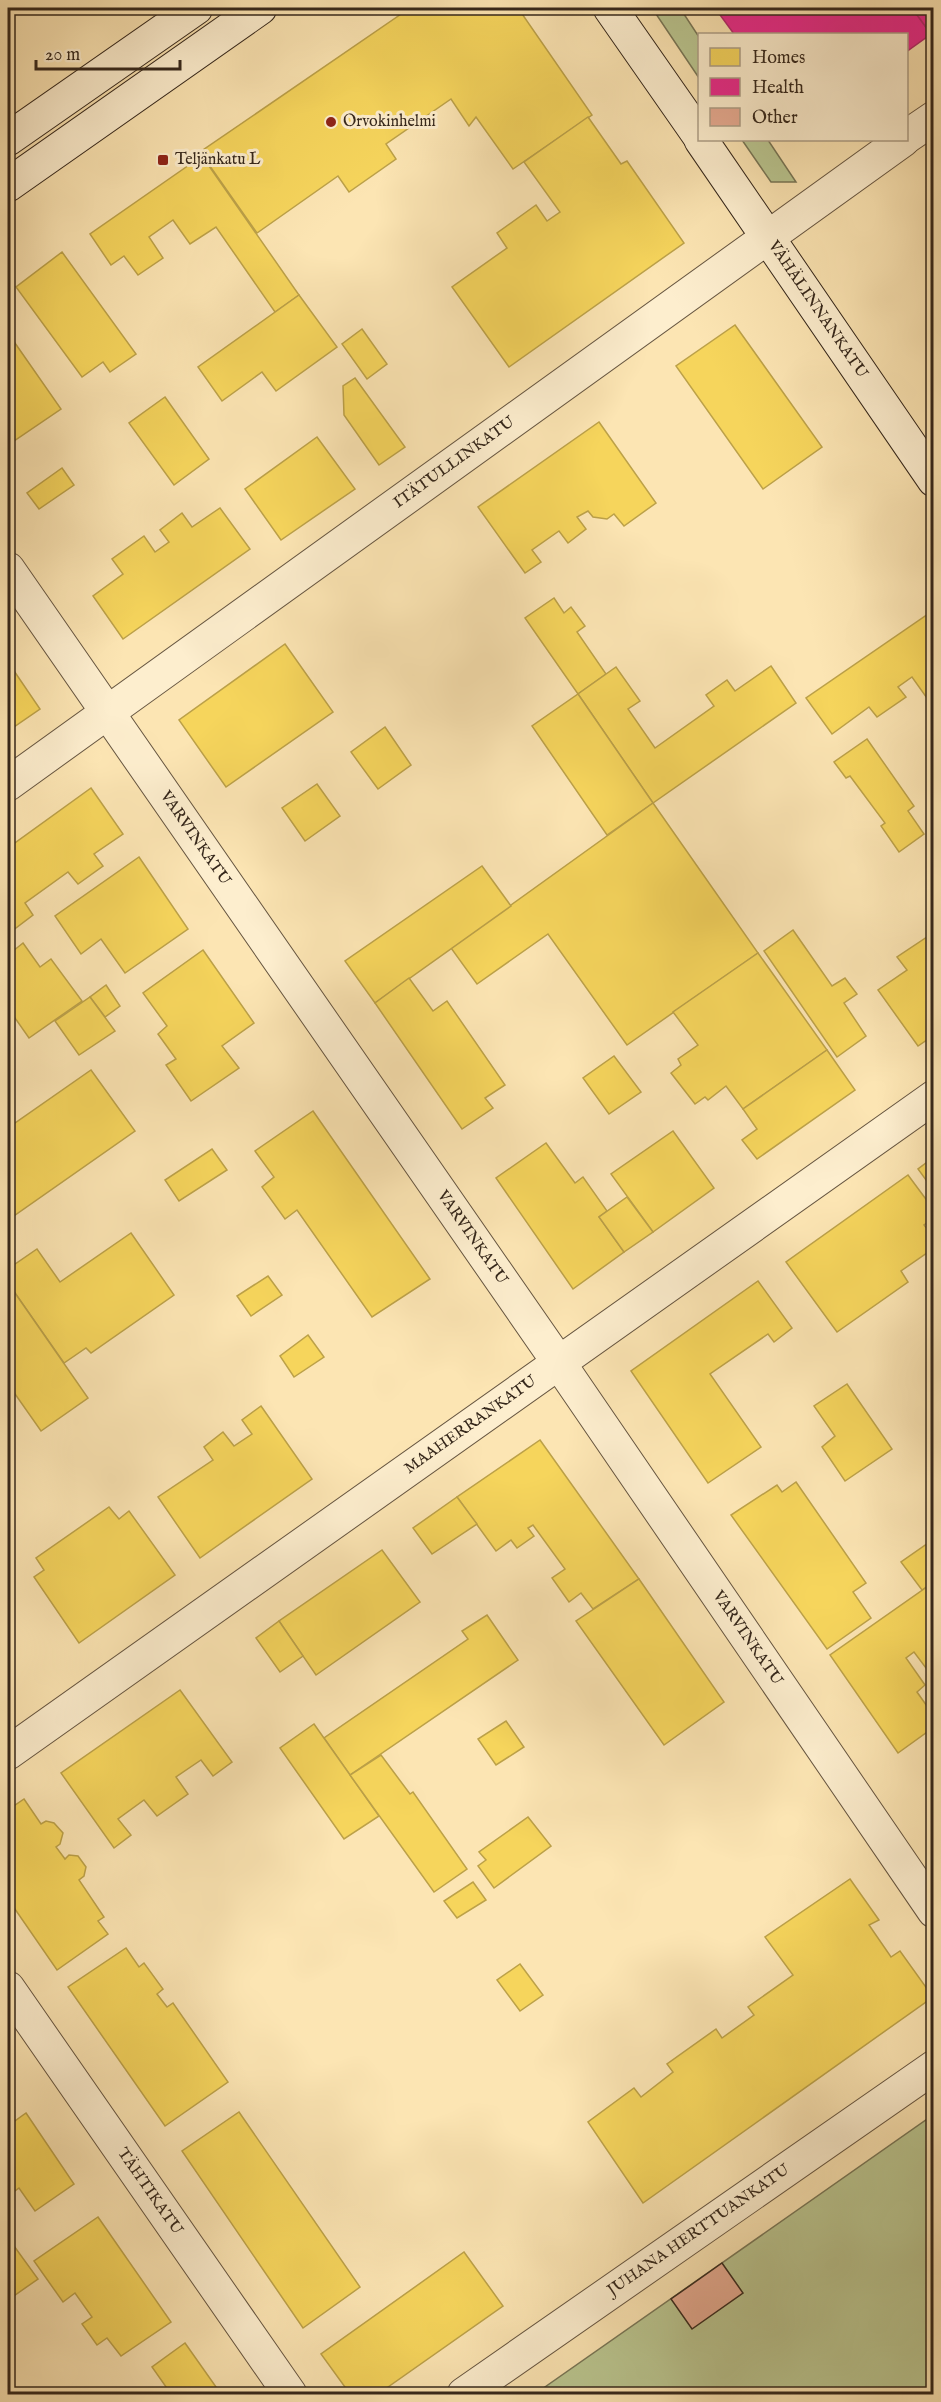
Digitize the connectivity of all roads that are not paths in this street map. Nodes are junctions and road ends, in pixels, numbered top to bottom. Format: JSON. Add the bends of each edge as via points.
{"nodes":[{"id":1,"x":196,"y":8,"type":"edge"},
{"id":2,"x":260,"y":8,"type":"edge"},
{"id":3,"x":610,"y":8,"type":"edge"},
{"id":4,"x":933,"y":118,"type":"edge"},
{"id":5,"x":698,"y":135,"type":"edge"},
{"id":6,"x":908,"y":136,"type":"edge"},
{"id":7,"x":8,"y":139,"type":"edge"},
{"id":8,"x":702,"y":141,"type":"edge"},
{"id":9,"x":901,"y":141,"type":"edge"},
{"id":10,"x":8,"y":185,"type":"edge"},
{"id":11,"x":769,"y":238,"type":"junction"},
{"id":12,"x":933,"y":480,"type":"edge"},
{"id":13,"x":8,"y":569,"type":"edge"},
{"id":14,"x":106,"y":714,"type":"junction"},
{"id":15,"x":8,"y":784,"type":"edge"},
{"id":16,"x":933,"y":1096,"type":"edge"},
{"id":17,"x":559,"y":1364,"type":"junction"},
{"id":18,"x":8,"y":1753,"type":"edge"},
{"id":19,"x":933,"y":1911,"type":"edge"},
{"id":20,"x":8,"y":1988,"type":"edge"},
{"id":21,"x":933,"y":2067,"type":"edge"},
{"id":22,"x":290,"y":2394,"type":"edge"},
{"id":23,"x":465,"y":2394,"type":"edge"}],
"edges":[{"from":1,"to":7,"type":"street"},
{"from":2,"to":10,"type":"street"},
{"from":3,"to":5,"type":"street","name":"VÄHÄLINNANKATU"},
{"from":4,"to":6,"type":"street","name":"ITÄTULLINKATU"},
{"from":8,"to":11,"type":"street","name":"VÄHÄLINNANKATU"},
{"from":9,"to":11,"type":"street","name":"ITÄTULLINKATU"},
{"from":11,"to":12,"type":"street","name":"VÄHÄLINNANKATU"},
{"from":11,"to":14,"type":"street","name":"ITÄTULLINKATU"},
{"from":13,"to":14,"type":"street","name":"VARVINKATU"},
{"from":14,"to":15,"type":"street","name":"ITÄTULLINKATU"},
{"from":14,"to":17,"type":"street","name":"VARVINKATU"},
{"from":16,"to":17,"type":"street","name":"MAAHERRANKATU"},
{"from":17,"to":18,"type":"street","name":"MAAHERRANKATU"},
{"from":17,"to":19,"type":"street","name":"VARVINKATU"},
{"from":20,"to":22,"type":"street","name":"TÄHTIKATU"},
{"from":21,"to":23,"type":"street","name":"JUHANA HERTTUANKATU"}]}
